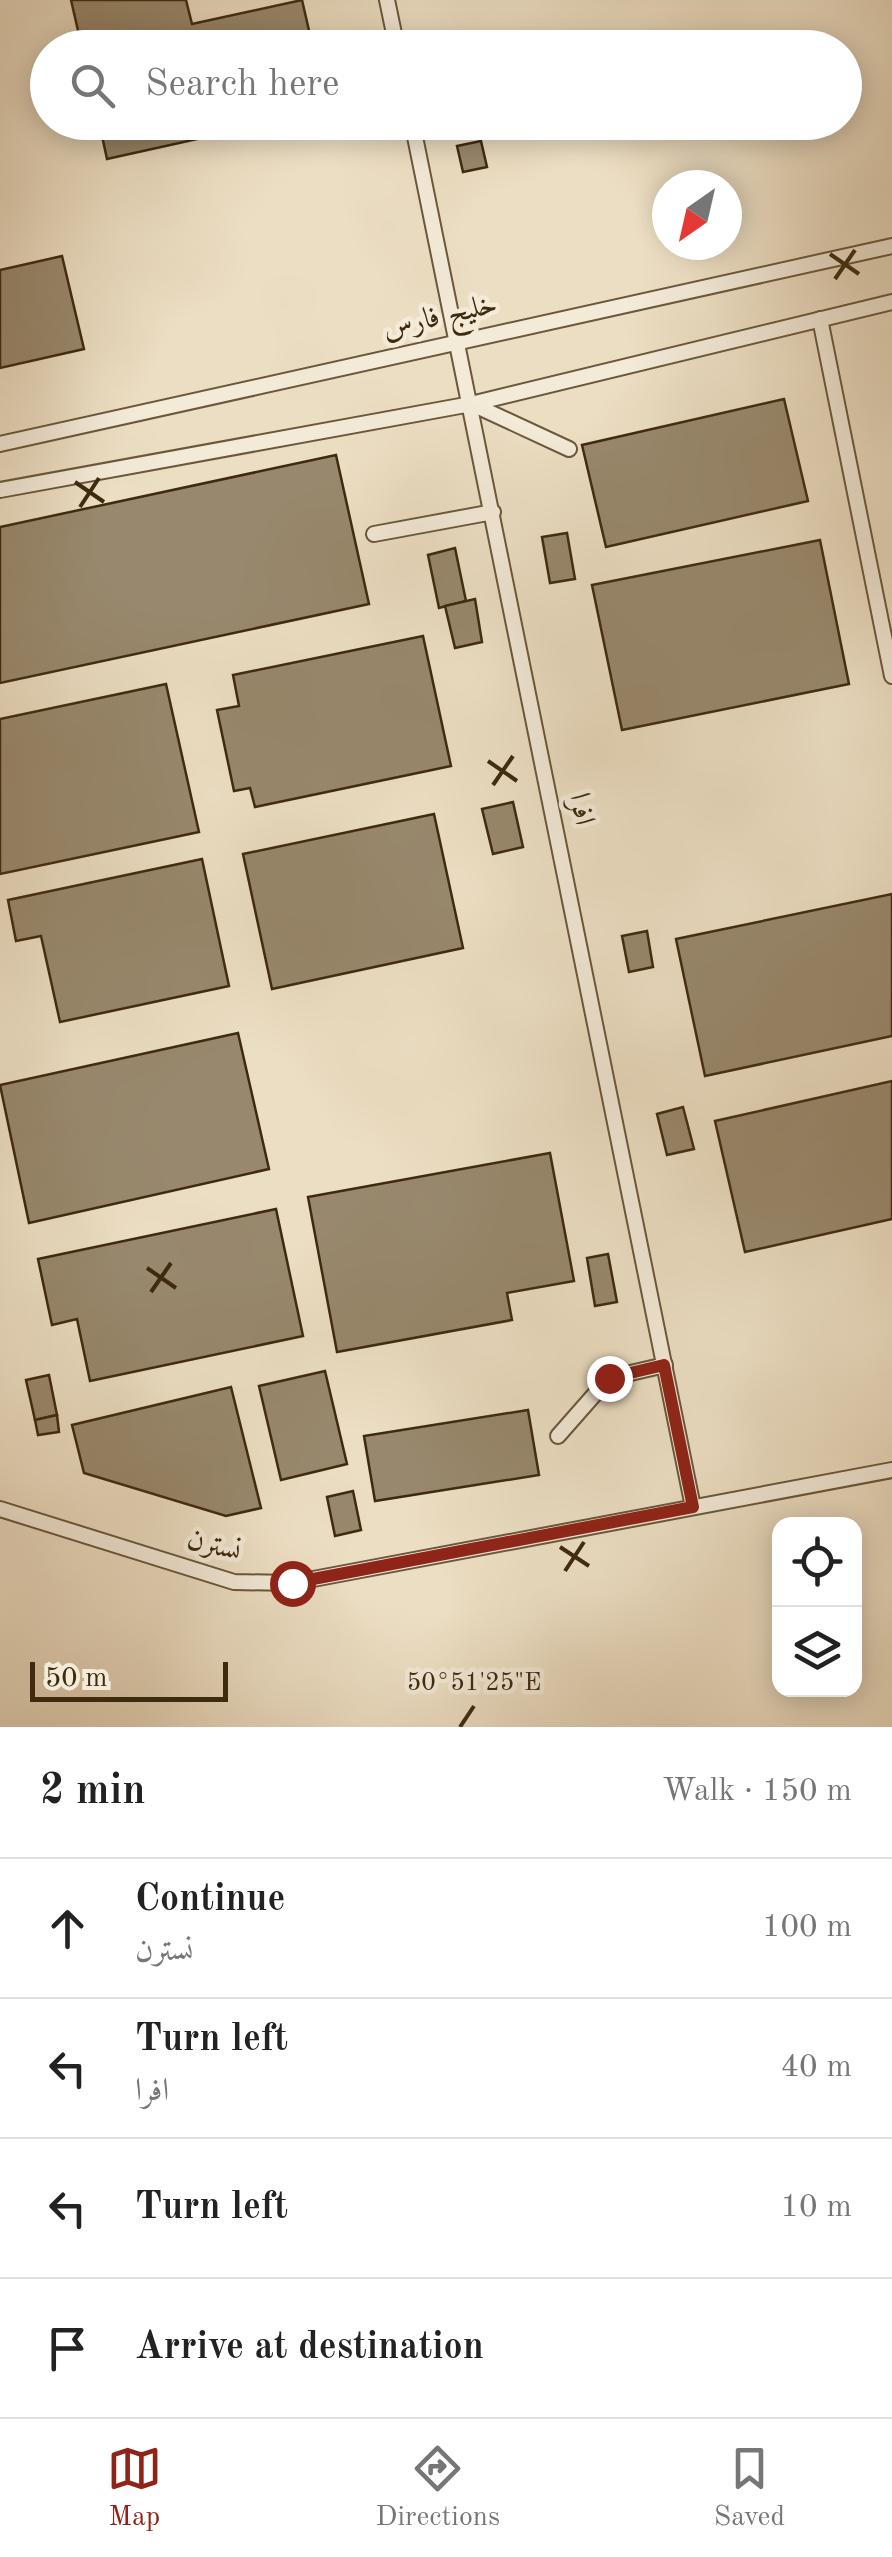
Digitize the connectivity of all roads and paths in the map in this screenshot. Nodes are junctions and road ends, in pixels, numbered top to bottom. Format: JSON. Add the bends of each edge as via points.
{"nodes":[{"id":1,"x":387,"y":0,"type":"edge"},
{"id":2,"x":393,"y":30,"type":"edge"},
{"id":3,"x":416,"y":140,"type":"edge"},
{"id":4,"x":892,"y":246,"type":"edge"},
{"id":5,"x":892,"y":302,"type":"edge"},
{"id":6,"x":820,"y":319,"type":"junction"},
{"id":7,"x":458,"y":341,"type":"junction"},
{"id":8,"x":471,"y":404,"type":"junction"},
{"id":9,"x":0,"y":444,"type":"edge"},
{"id":10,"x":569,"y":449,"type":"dead end"},
{"id":11,"x":0,"y":490,"type":"edge"},
{"id":12,"x":493,"y":512,"type":"junction"},
{"id":13,"x":374,"y":534,"type":"dead end"},
{"id":14,"x":892,"y":676,"type":"edge"},
{"id":15,"x":664,"y":1365,"type":"junction"},
{"id":16,"x":558,"y":1436,"type":"dead end"},
{"id":17,"x":892,"y":1470,"type":"edge"},
{"id":18,"x":693,"y":1507,"type":"junction"},
{"id":19,"x":0,"y":1509,"type":"edge"}],
"edges":[{"from":1,"to":2,"type":"lane"},
{"from":3,"to":7,"type":"lane","name":"افرا"},
{"from":4,"to":7,"type":"lane","name":"خلیج فارس"},
{"from":5,"to":6,"type":"lane"},
{"from":6,"to":8,"type":"lane"},
{"from":6,"to":14,"type":"lane"},
{"from":7,"to":8,"type":"lane","name":"افرا"},
{"from":7,"to":9,"type":"lane","name":"خلیج فارس"},
{"from":8,"to":10,"type":"lane"},
{"from":8,"to":11,"type":"lane"},
{"from":8,"to":12,"type":"lane","name":"افرا"},
{"from":12,"to":13,"type":"lane"},
{"from":12,"to":15,"type":"lane","name":"افرا"},
{"from":15,"to":16,"type":"lane","via":[[609,1378]]},
{"from":15,"to":18,"type":"lane","name":"افرا"},
{"from":17,"to":18,"type":"lane","name":"نسترن"},
{"from":18,"to":19,"type":"lane","name":"نسترن","via":[[292,1583],[234,1582]]}]}
